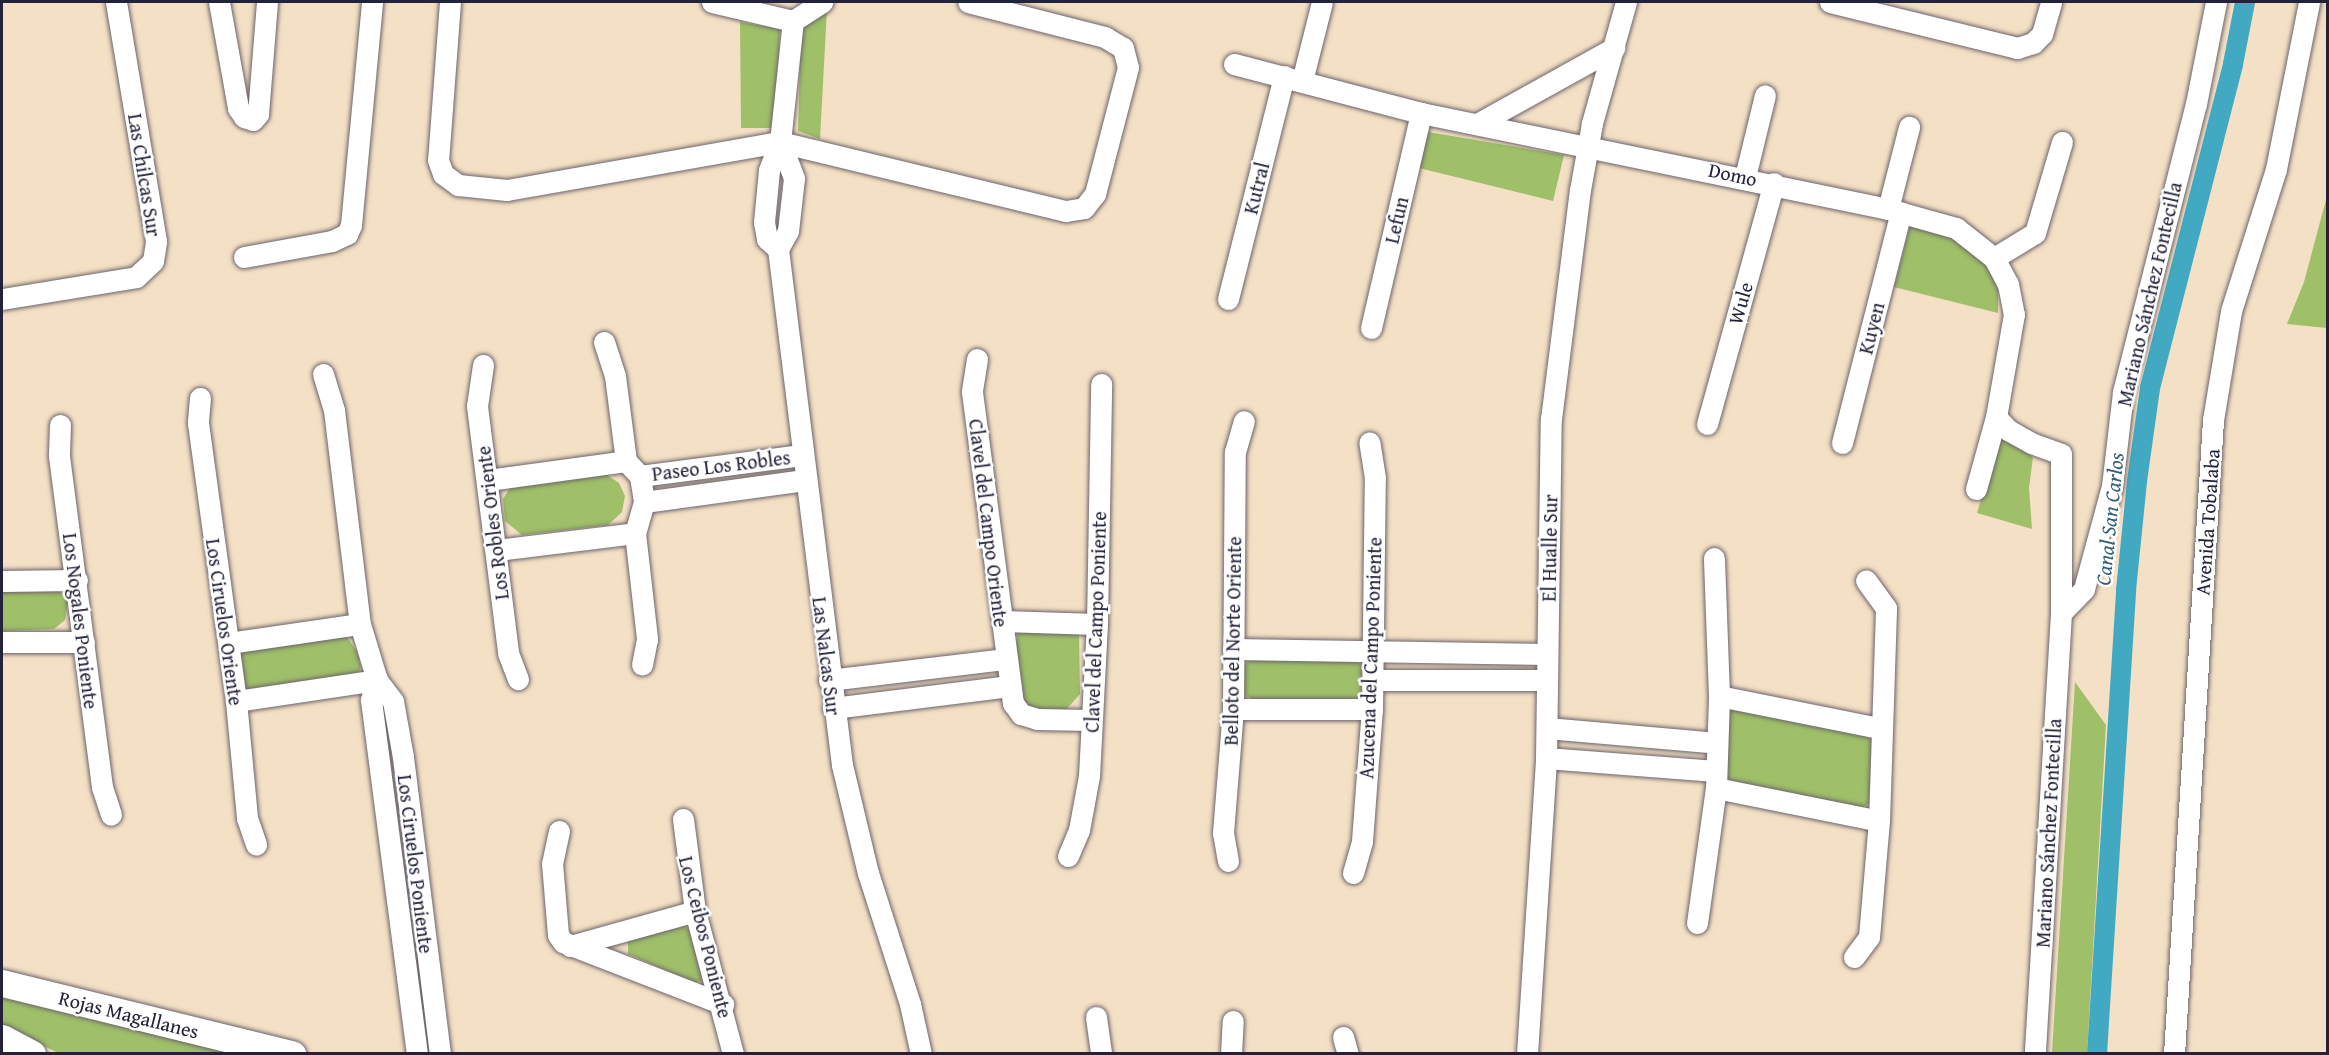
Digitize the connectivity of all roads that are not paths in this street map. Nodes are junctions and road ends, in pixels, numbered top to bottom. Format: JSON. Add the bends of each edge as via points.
{"nodes":[{"id":1,"x":116,"y":2,"type":"edge"},
{"id":2,"x":219,"y":2,"type":"edge"},
{"id":3,"x":267,"y":2,"type":"edge"},
{"id":4,"x":372,"y":2,"type":"edge"},
{"id":5,"x":450,"y":2,"type":"edge"},
{"id":6,"x":712,"y":2,"type":"edge"},
{"id":7,"x":822,"y":2,"type":"edge"},
{"id":8,"x":968,"y":2,"type":"edge"},
{"id":9,"x":1322,"y":2,"type":"edge"},
{"id":10,"x":1626,"y":2,"type":"edge"},
{"id":11,"x":1830,"y":2,"type":"edge"},
{"id":12,"x":2051,"y":2,"type":"edge"},
{"id":13,"x":2216,"y":2,"type":"edge"},
{"id":14,"x":2309,"y":2,"type":"edge"},
{"id":15,"x":793,"y":21,"type":"junction"},
{"id":16,"x":1614,"y":48,"type":"junction"},
{"id":17,"x":1234,"y":64,"type":"dead end"},
{"id":18,"x":1293,"y":78,"type":"junction"},
{"id":19,"x":1764,"y":95,"type":"dead end"},
{"id":20,"x":1421,"y":112,"type":"junction"},
{"id":21,"x":1477,"y":124,"type":"junction"},
{"id":22,"x":1909,"y":127,"type":"dead end"},
{"id":23,"x":780,"y":142,"type":"junction"},
{"id":24,"x":2062,"y":142,"type":"dead end"},
{"id":25,"x":1588,"y":144,"type":"junction"},
{"id":26,"x":1745,"y":177,"type":"junction"},
{"id":27,"x":1774,"y":183,"type":"junction"},
{"id":28,"x":1894,"y":211,"type":"junction"},
{"id":29,"x":244,"y":257,"type":"dead end"},
{"id":30,"x":1994,"y":258,"type":"junction"},
{"id":31,"x":2,"y":299,"type":"edge"},
{"id":32,"x":1228,"y":299,"type":"dead end"},
{"id":33,"x":1371,"y":328,"type":"dead end"},
{"id":34,"x":604,"y":342,"type":"dead end"},
{"id":35,"x":977,"y":359,"type":"dead end"},
{"id":36,"x":483,"y":366,"type":"dead end"},
{"id":37,"x":323,"y":374,"type":"dead end"},
{"id":38,"x":1101,"y":384,"type":"dead end"},
{"id":39,"x":200,"y":398,"type":"dead end"},
{"id":40,"x":1996,"y":417,"type":"junction"},
{"id":41,"x":1244,"y":421,"type":"dead end"},
{"id":42,"x":1707,"y":424,"type":"dead end"},
{"id":43,"x":60,"y":425,"type":"dead end"},
{"id":44,"x":1370,"y":442,"type":"dead end"},
{"id":45,"x":1842,"y":443,"type":"dead end"},
{"id":46,"x":802,"y":455,"type":"junction"},
{"id":47,"x":633,"y":468,"type":"junction"},
{"id":48,"x":488,"y":480,"type":"junction"},
{"id":49,"x":805,"y":480,"type":"junction"},
{"id":50,"x":1976,"y":489,"type":"dead end"},
{"id":51,"x":644,"y":502,"type":"junction"},
{"id":52,"x":635,"y":533,"type":"junction"},
{"id":53,"x":497,"y":550,"type":"junction"},
{"id":54,"x":1714,"y":558,"type":"dead end"},
{"id":55,"x":76,"y":580,"type":"junction"},
{"id":56,"x":1866,"y":580,"type":"dead end"},
{"id":57,"x":2,"y":581,"type":"edge"},
{"id":58,"x":2061,"y":613,"type":"junction"},
{"id":59,"x":1002,"y":621,"type":"junction"},
{"id":60,"x":360,"y":624,"type":"junction"},
{"id":61,"x":1097,"y":624,"type":"junction"},
{"id":62,"x":2,"y":642,"type":"edge"},
{"id":63,"x":84,"y":642,"type":"junction"},
{"id":64,"x":229,"y":643,"type":"junction"},
{"id":65,"x":1233,"y":649,"type":"junction"},
{"id":66,"x":1372,"y":653,"type":"junction"},
{"id":67,"x":1547,"y":654,"type":"junction"},
{"id":68,"x":1006,"y":659,"type":"junction"},
{"id":69,"x":642,"y":665,"type":"dead end"},
{"id":70,"x":518,"y":679,"type":"dead end"},
{"id":71,"x":377,"y":680,"type":"junction"},
{"id":72,"x":830,"y":680,"type":"junction"},
{"id":73,"x":1373,"y":680,"type":"junction"},
{"id":74,"x":1547,"y":680,"type":"junction"},
{"id":75,"x":1010,"y":687,"type":"junction"},
{"id":76,"x":1719,"y":696,"type":"junction"},
{"id":77,"x":236,"y":701,"type":"junction"},
{"id":78,"x":833,"y":708,"type":"junction"},
{"id":79,"x":1233,"y":709,"type":"junction"},
{"id":80,"x":1371,"y":709,"type":"junction"},
{"id":81,"x":1091,"y":720,"type":"junction"},
{"id":82,"x":1547,"y":728,"type":"junction"},
{"id":83,"x":1879,"y":728,"type":"junction"},
{"id":84,"x":1717,"y":743,"type":"junction"},
{"id":85,"x":1546,"y":758,"type":"junction"},
{"id":86,"x":1716,"y":780,"type":"junction"},
{"id":87,"x":111,"y":815,"type":"dead end"},
{"id":88,"x":683,"y":819,"type":"dead end"},
{"id":89,"x":1879,"y":820,"type":"junction"},
{"id":90,"x":559,"y":831,"type":"dead end"},
{"id":91,"x":256,"y":844,"type":"dead end"},
{"id":92,"x":1068,"y":856,"type":"dead end"},
{"id":93,"x":1228,"y":861,"type":"dead end"},
{"id":94,"x":1353,"y":873,"type":"dead end"},
{"id":95,"x":695,"y":911,"type":"junction"},
{"id":96,"x":1697,"y":922,"type":"dead end"},
{"id":97,"x":569,"y":946,"type":"junction"},
{"id":98,"x":1854,"y":957,"type":"dead end"},
{"id":99,"x":2,"y":982,"type":"edge"},
{"id":100,"x":723,"y":1004,"type":"junction"},
{"id":101,"x":1096,"y":1017,"type":"dead end"},
{"id":102,"x":1233,"y":1021,"type":"dead end"},
{"id":103,"x":2,"y":1038,"type":"edge"},
{"id":104,"x":32,"y":1053,"type":"edge"},
{"id":105,"x":292,"y":1053,"type":"edge"},
{"id":106,"x":417,"y":1053,"type":"edge"},
{"id":107,"x":440,"y":1053,"type":"edge"},
{"id":108,"x":733,"y":1053,"type":"edge"},
{"id":109,"x":921,"y":1053,"type":"edge"},
{"id":110,"x":1101,"y":1053,"type":"edge"},
{"id":111,"x":1231,"y":1053,"type":"edge"},
{"id":112,"x":1527,"y":1053,"type":"edge"},
{"id":113,"x":2035,"y":1053,"type":"edge"},
{"id":114,"x":2174,"y":1053,"type":"edge"}],
"edges":[{"from":1,"to":31,"type":"street","name":"Las Chilcas Sur","via":[[156,241],[153,261],[136,277]]},
{"from":2,"to":3,"type":"street","via":[[238,108],[244,117],[253,120],[258,114]]},
{"from":4,"to":29,"type":"street","via":[[351,225],[347,234],[332,241]]},
{"from":5,"to":23,"type":"street","via":[[438,159],[443,174],[458,185],[507,190]]},
{"from":6,"to":15,"type":"street"},
{"from":7,"to":15,"type":"street"},
{"from":8,"to":23,"type":"street","via":[[1105,37],[1123,48],[1128,67],[1095,194],[1083,208],[1066,211]]},
{"from":9,"to":18,"type":"street","name":"Kutral"},
{"from":10,"to":16,"type":"street","name":"El Hualle Sur"},
{"from":11,"to":12,"type":"street","via":[[2017,48],[2033,43],[2042,34]]},
{"from":13,"to":58,"type":"street","name":"Mariano Sánchez Fontecilla","via":[[2196,104],[2123,392],[2112,486],[2084,590]]},
{"from":14,"to":114,"type":"street","name":"Avenida Tobalaba","via":[[2276,169],[2231,311],[2213,420]]},
{"from":15,"to":23,"type":"street"},
{"from":16,"to":21,"type":"street"},
{"from":16,"to":25,"type":"street","name":"El Hualle Sur"},
{"from":17,"to":18,"type":"street","name":"Domo"},
{"from":18,"to":20,"type":"street","name":"Domo"},
{"from":18,"to":32,"type":"street","name":"Kutral"},
{"from":19,"to":26,"type":"street"},
{"from":20,"to":21,"type":"street","name":"Domo"},
{"from":20,"to":33,"type":"street","name":"Lefun"},
{"from":21,"to":25,"type":"street","name":"Domo"},
{"from":22,"to":28,"type":"street","name":"Kuyen"},
{"from":23,"to":46,"type":"street","name":"Las Nalcas Sur","via":[[794,178],[788,231],[778,249]]},
{"from":24,"to":30,"type":"street","via":[[2035,233]]},
{"from":25,"to":26,"type":"street","name":"Domo"},
{"from":25,"to":67,"type":"street","name":"El Hualle Sur","via":[[1551,419]]},
{"from":26,"to":27,"type":"street","name":"Domo"},
{"from":27,"to":28,"type":"street","name":"Domo"},
{"from":27,"to":42,"type":"street","name":"Wule"},
{"from":28,"to":30,"type":"street","name":"Domo","via":[[1956,228]]},
{"from":28,"to":45,"type":"street","name":"Kuyen"},
{"from":30,"to":40,"type":"street","name":"Domo","via":[[2008,284],[2014,314]]},
{"from":34,"to":47,"type":"street","via":[[615,376]]},
{"from":35,"to":59,"type":"street","name":"Clavel del Campo Oriente","via":[[972,392]]},
{"from":36,"to":48,"type":"street","name":"Los Robles Oriente","via":[[477,406]]},
{"from":37,"to":60,"type":"street","name":"Los Ciruelos Poniente","via":[[333,410]]},
{"from":38,"to":61,"type":"street","name":"Clavel del Campo Poniente"},
{"from":39,"to":64,"type":"street","name":"Los Ciruelos Oriente","via":[[198,423]]},
{"from":40,"to":50,"type":"street","name":"Domo"},
{"from":40,"to":58,"type":"street","name":"Mariano Sánchez Fontecilla","via":[[2008,430],[2061,454]]},
{"from":41,"to":65,"type":"street","name":"Belloto del Norte Oriente","via":[[1235,452]]},
{"from":43,"to":55,"type":"street","name":"Los Nogales Poniente","via":[[59,456]]},
{"from":44,"to":66,"type":"street","name":"Azucena del Campo Poniente","via":[[1376,478]]},
{"from":46,"to":47,"type":"street","name":"Paseo Los Robles"},
{"from":46,"to":49,"type":"street","name":"Las Nalcas Sur"},
{"from":47,"to":48,"type":"street","name":"Paseo Los Robles"},
{"from":47,"to":51,"type":"street"},
{"from":48,"to":53,"type":"street","name":"Los Robles Oriente"},
{"from":49,"to":51,"type":"street","name":"Paseo Los Robles"},
{"from":49,"to":72,"type":"street","name":"Las Nalcas Sur"},
{"from":51,"to":52,"type":"street"},
{"from":52,"to":53,"type":"street"},
{"from":52,"to":69,"type":"street","via":[[647,639]]},
{"from":53,"to":70,"type":"street","name":"Los Robles Oriente","via":[[508,653]]},
{"from":54,"to":76,"type":"street"},
{"from":55,"to":57,"type":"street"},
{"from":55,"to":63,"type":"street","name":"Los Nogales Poniente"},
{"from":56,"to":83,"type":"street","via":[[1886,608]]},
{"from":58,"to":113,"type":"street","name":"Mariano Sánchez Fontecilla"},
{"from":59,"to":61,"type":"street"},
{"from":59,"to":68,"type":"street","name":"Clavel del Campo Oriente"},
{"from":60,"to":64,"type":"street"},
{"from":60,"to":71,"type":"street","name":"Los Ciruelos Poniente"},
{"from":61,"to":81,"type":"street","name":"Clavel del Campo Poniente"},
{"from":62,"to":63,"type":"street"},
{"from":63,"to":87,"type":"street","name":"Los Nogales Poniente","via":[[102,788]]},
{"from":64,"to":77,"type":"street","name":"Los Ciruelos Oriente"},
{"from":65,"to":66,"type":"street"},
{"from":65,"to":79,"type":"street","name":"Belloto del Norte Oriente"},
{"from":66,"to":67,"type":"street"},
{"from":66,"to":73,"type":"street","name":"Azucena del Campo Poniente"},
{"from":67,"to":74,"type":"street","name":"El Hualle Sur"},
{"from":68,"to":72,"type":"street"},
{"from":68,"to":75,"type":"street","name":"Clavel del Campo Oriente"},
{"from":71,"to":77,"type":"street"},
{"from":71,"to":106,"type":"street","name":"Los Ciruelos Poniente","via":[[371,700]]},
{"from":71,"to":107,"type":"street","name":"Los Ciruelos Poniente","via":[[393,701],[403,757]]},
{"from":72,"to":78,"type":"street","name":"Las Nalcas Sur"},
{"from":73,"to":74,"type":"street"},
{"from":73,"to":80,"type":"street","name":"Azucena del Campo Poniente"},
{"from":74,"to":82,"type":"street","name":"El Hualle Sur"},
{"from":75,"to":78,"type":"street"},
{"from":75,"to":81,"type":"street","name":"Clavel del Campo Oriente","via":[[1021,714],[1037,719]]},
{"from":76,"to":83,"type":"street"},
{"from":76,"to":84,"type":"street"},
{"from":77,"to":91,"type":"street","name":"Los Ciruelos Oriente","via":[[247,818]]},
{"from":78,"to":109,"type":"street","name":"Las Nalcas Sur","via":[[854,821],[910,1004]]},
{"from":79,"to":80,"type":"street"},
{"from":79,"to":93,"type":"street","name":"Belloto del Norte Oriente","via":[[1223,833]]},
{"from":80,"to":94,"type":"street","name":"Azucena del Campo Poniente","via":[[1362,841]]},
{"from":81,"to":92,"type":"street","name":"Clavel del Campo Poniente","via":[[1089,776],[1079,830]]},
{"from":82,"to":84,"type":"street"},
{"from":82,"to":85,"type":"street","name":"El Hualle Sur"},
{"from":83,"to":89,"type":"street"},
{"from":84,"to":86,"type":"street"},
{"from":85,"to":86,"type":"street"},
{"from":85,"to":112,"type":"street","name":"El Hualle Sur"},
{"from":86,"to":89,"type":"street"},
{"from":86,"to":96,"type":"street"},
{"from":88,"to":95,"type":"street","name":"Los Ceibos Poniente"},
{"from":89,"to":98,"type":"street","via":[[1869,937]]},
{"from":90,"to":97,"type":"street","via":[[552,863],[558,930]]},
{"from":95,"to":97,"type":"street"},
{"from":95,"to":100,"type":"street","name":"Los Ceibos Poniente"},
{"from":97,"to":100,"type":"street"},
{"from":99,"to":105,"type":"street","name":"Rojas Magallanes"},
{"from":100,"to":108,"type":"street","name":"Los Ceibos Poniente"},
{"from":101,"to":110,"type":"street"},
{"from":102,"to":111,"type":"street"},
{"from":103,"to":104,"type":"street"}]}
